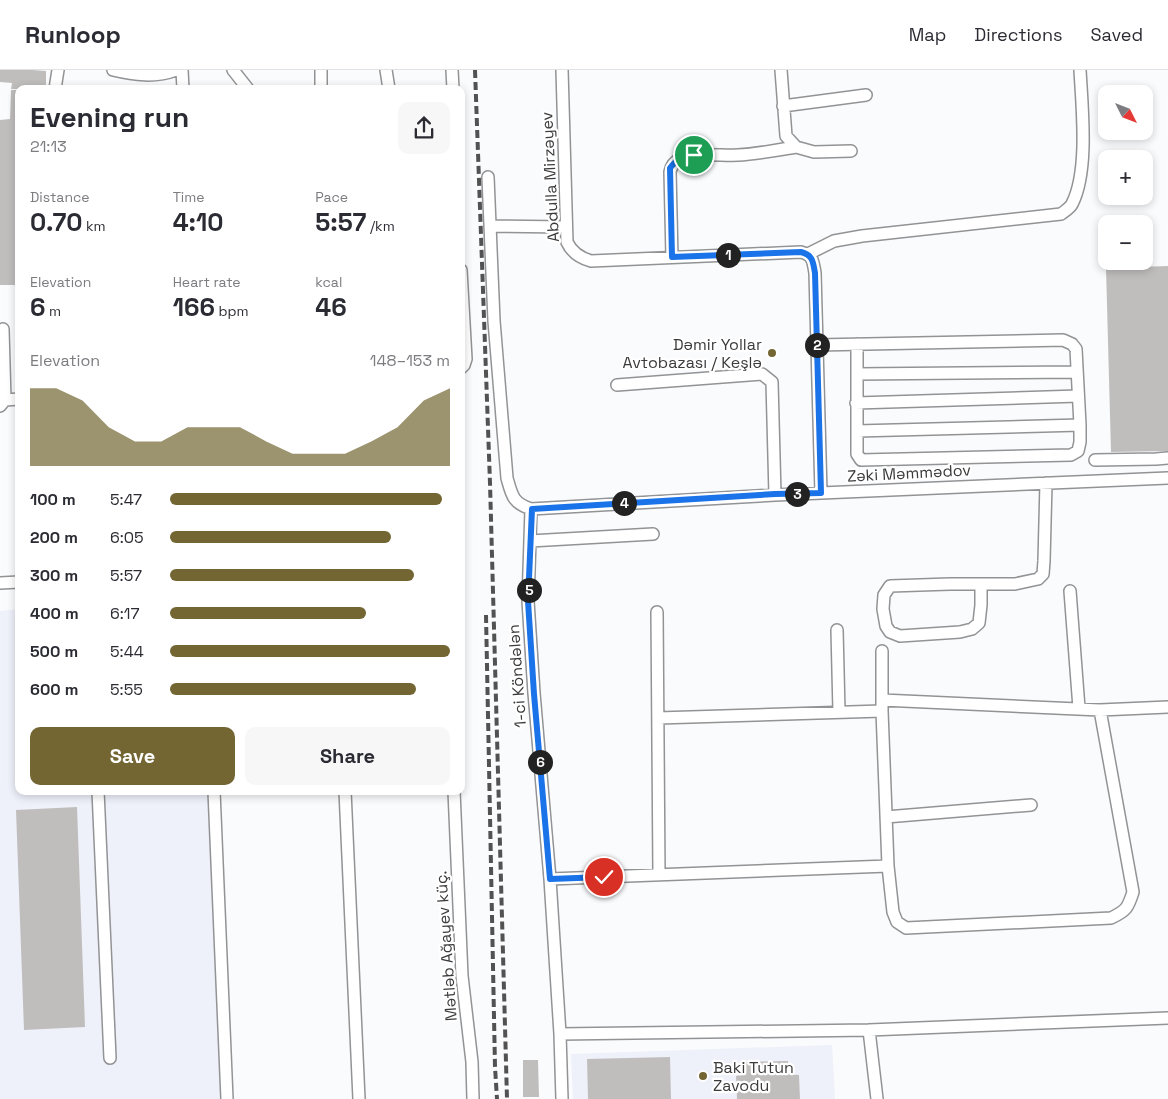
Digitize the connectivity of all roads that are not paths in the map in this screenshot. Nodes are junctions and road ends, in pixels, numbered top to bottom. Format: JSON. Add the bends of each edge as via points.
{"nodes":[{"id":1,"x":58,"y":70,"type":"edge"},
{"id":2,"x":113,"y":70,"type":"edge"},
{"id":3,"x":176,"y":70,"type":"edge"},
{"id":4,"x":182,"y":70,"type":"edge"},
{"id":5,"x":233,"y":70,"type":"edge"},
{"id":6,"x":321,"y":70,"type":"edge"},
{"id":7,"x":386,"y":70,"type":"edge"},
{"id":8,"x":452,"y":70,"type":"edge"},
{"id":9,"x":562,"y":70,"type":"edge"},
{"id":10,"x":781,"y":70,"type":"edge"},
{"id":11,"x":1080,"y":70,"type":"edge"},
{"id":12,"x":56,"y":85,"type":"edge"},
{"id":13,"x":182,"y":85,"type":"edge"},
{"id":14,"x":245,"y":85,"type":"edge"},
{"id":15,"x":321,"y":85,"type":"edge"},
{"id":16,"x":388,"y":85,"type":"edge"},
{"id":17,"x":453,"y":85,"type":"edge"},
{"id":18,"x":866,"y":95,"type":"dead end"},
{"id":19,"x":783,"y":106,"type":"junction"},
{"id":20,"x":796,"y":147,"type":"junction"},
{"id":21,"x":850,"y":151,"type":"dead end"},
{"id":22,"x":488,"y":177,"type":"dead end"},
{"id":23,"x":491,"y":226,"type":"junction"},
{"id":24,"x":566,"y":227,"type":"junction"},
{"id":25,"x":808,"y":254,"type":"junction"},
{"id":26,"x":672,"y":257,"type":"junction"},
{"id":27,"x":3,"y":328,"type":"dead end"},
{"id":28,"x":465,"y":341,"type":"edge"},
{"id":29,"x":857,"y":344,"type":"junction"},
{"id":30,"x":817,"y":345,"type":"junction"},
{"id":31,"x":465,"y":362,"type":"edge"},
{"id":32,"x":1077,"y":372,"type":"junction"},
{"id":33,"x":857,"y":374,"type":"junction"},
{"id":34,"x":617,"y":384,"type":"dead end"},
{"id":35,"x":1078,"y":396,"type":"junction"},
{"id":36,"x":3,"y":403,"type":"edge"},
{"id":37,"x":856,"y":403,"type":"junction"},
{"id":38,"x":1080,"y":425,"type":"junction"},
{"id":39,"x":857,"y":431,"type":"junction"},
{"id":40,"x":1168,"y":458,"type":"edge"},
{"id":41,"x":1095,"y":460,"type":"dead end"},
{"id":42,"x":1168,"y":478,"type":"edge"},
{"id":43,"x":1046,"y":483,"type":"junction"},
{"id":44,"x":821,"y":493,"type":"junction"},
{"id":45,"x":775,"y":494,"type":"junction"},
{"id":46,"x":532,"y":509,"type":"junction"},
{"id":47,"x":653,"y":534,"type":"dead end"},
{"id":48,"x":530,"y":542,"type":"junction"},
{"id":49,"x":15,"y":582,"type":"edge"},
{"id":50,"x":0,"y":583,"type":"edge"},
{"id":51,"x":981,"y":584,"type":"junction"},
{"id":52,"x":1070,"y":591,"type":"dead end"},
{"id":53,"x":657,"y":612,"type":"dead end"},
{"id":54,"x":837,"y":630,"type":"dead end"},
{"id":55,"x":882,"y":651,"type":"dead end"},
{"id":56,"x":882,"y":705,"type":"junction"},
{"id":57,"x":1168,"y":707,"type":"edge"},
{"id":58,"x":1080,"y":708,"type":"junction"},
{"id":59,"x":1100,"y":710,"type":"junction"},
{"id":60,"x":839,"y":712,"type":"junction"},
{"id":61,"x":658,"y":718,"type":"junction"},
{"id":62,"x":98,"y":795,"type":"edge"},
{"id":63,"x":214,"y":795,"type":"edge"},
{"id":64,"x":345,"y":795,"type":"edge"},
{"id":65,"x":454,"y":795,"type":"edge"},
{"id":66,"x":1032,"y":805,"type":"dead end"},
{"id":67,"x":886,"y":817,"type":"junction"},
{"id":68,"x":888,"y":866,"type":"junction"},
{"id":69,"x":659,"y":874,"type":"junction"},
{"id":70,"x":550,"y":879,"type":"junction"},
{"id":71,"x":1168,"y":1018,"type":"edge"},
{"id":72,"x":869,"y":1030,"type":"junction"},
{"id":73,"x":560,"y":1034,"type":"junction"},
{"id":74,"x":110,"y":1058,"type":"dead end"},
{"id":75,"x":227,"y":1099,"type":"edge"},
{"id":76,"x":359,"y":1099,"type":"edge"},
{"id":77,"x":473,"y":1099,"type":"edge"},
{"id":78,"x":562,"y":1099,"type":"edge"},
{"id":79,"x":876,"y":1099,"type":"edge"}],
"edges":[{"from":1,"to":12,"type":"street"},
{"from":2,"to":3,"type":"street","via":[[151,75]]},
{"from":4,"to":13,"type":"street"},
{"from":5,"to":14,"type":"street"},
{"from":6,"to":15,"type":"street"},
{"from":7,"to":16,"type":"street"},
{"from":8,"to":17,"type":"street"},
{"from":9,"to":24,"type":"street","name":"Abdulla Mirzəyev"},
{"from":10,"to":19,"type":"street"},
{"from":11,"to":25,"type":"street","via":[[1082,170],[1072,206],[1061,214],[862,236],[834,241]]},
{"from":18,"to":19,"type":"street"},
{"from":19,"to":20,"type":"street","via":[[786,136]]},
{"from":20,"to":21,"type":"street","via":[[814,152]]},
{"from":20,"to":26,"type":"street","via":[[740,155],[694,155],[682,157],[674,163],[670,168]]},
{"from":22,"to":23,"type":"street"},
{"from":23,"to":24,"type":"street"},
{"from":23,"to":46,"type":"street","via":[[494,321],[507,478],[514,500]]},
{"from":24,"to":26,"type":"street","name":"Abdulla Mirzəyev","via":[[570,248],[591,261]]},
{"from":25,"to":26,"type":"street","name":"Abdulla Mirzəyev"},
{"from":25,"to":30,"type":"street","via":[[815,273]]},
{"from":27,"to":36,"type":"street"},
{"from":28,"to":31,"type":"street"},
{"from":29,"to":30,"type":"street"},
{"from":29,"to":32,"type":"street","via":[[1063,340],[1076,350]]},
{"from":29,"to":33,"type":"street"},
{"from":30,"to":44,"type":"street"},
{"from":32,"to":33,"type":"street"},
{"from":32,"to":35,"type":"street"},
{"from":33,"to":37,"type":"street"},
{"from":34,"to":45,"type":"street","via":[[762,374],[772,382]]},
{"from":35,"to":37,"type":"street"},
{"from":35,"to":38,"type":"street"},
{"from":37,"to":39,"type":"street"},
{"from":38,"to":39,"type":"street"},
{"from":38,"to":39,"type":"street","via":[[1078,451],[1071,455],[861,460],[857,454]]},
{"from":40,"to":41,"type":"street"},
{"from":42,"to":43,"type":"street","name":"Zəki Məmmədov"},
{"from":43,"to":44,"type":"street","name":"Zəki Məmmədov"},
{"from":43,"to":51,"type":"street","via":[[1043,574],[1038,579],[1014,584]]},
{"from":44,"to":45,"type":"street","name":"Zəki Məmmədov"},
{"from":45,"to":46,"type":"street","name":"Zəki Məmmədov"},
{"from":46,"to":48,"type":"street","name":"1-ci Köndələn"},
{"from":47,"to":48,"type":"street"},
{"from":48,"to":70,"type":"street","name":"1-ci Köndələn","via":[[528,601]]},
{"from":49,"to":50,"type":"street"},
{"from":51,"to":51,"type":"street","via":[[890,586],[884,595],[886,626],[890,632],[900,636],[972,629],[979,623]]},
{"from":52,"to":58,"type":"street"},
{"from":53,"to":61,"type":"street"},
{"from":54,"to":60,"type":"street"},
{"from":55,"to":56,"type":"street"},
{"from":56,"to":58,"type":"street"},
{"from":56,"to":60,"type":"street"},
{"from":56,"to":67,"type":"street"},
{"from":57,"to":59,"type":"street"},
{"from":58,"to":59,"type":"street"},
{"from":59,"to":68,"type":"street","via":[[1133,892],[1123,912],[1111,918],[906,928],[893,912]]},
{"from":60,"to":61,"type":"street"},
{"from":61,"to":69,"type":"street"},
{"from":62,"to":74,"type":"street"},
{"from":63,"to":75,"type":"street"},
{"from":64,"to":76,"type":"street"},
{"from":65,"to":77,"type":"street","name":"Mətləb Ağayev küç.","via":[[462,976]]},
{"from":66,"to":67,"type":"street"},
{"from":67,"to":68,"type":"street"},
{"from":68,"to":69,"type":"street"},
{"from":69,"to":70,"type":"street"},
{"from":70,"to":73,"type":"street","name":"1-ci Köndələn"},
{"from":71,"to":72,"type":"street"},
{"from":72,"to":73,"type":"street"},
{"from":72,"to":79,"type":"street"},
{"from":73,"to":78,"type":"street","name":"1-ci Köndələn"}]}
